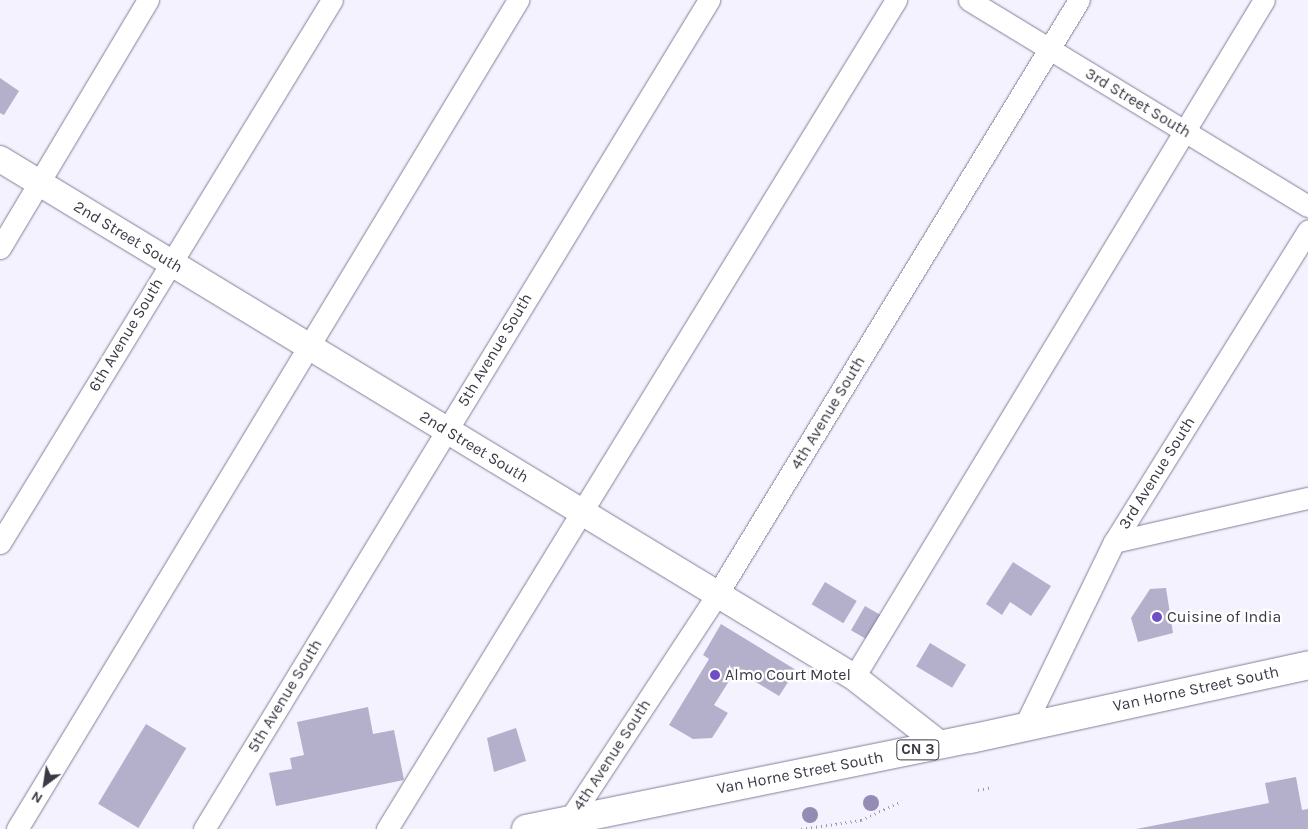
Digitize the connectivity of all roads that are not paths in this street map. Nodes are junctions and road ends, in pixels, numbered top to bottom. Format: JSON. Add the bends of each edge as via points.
{"nodes":[{"id":1,"x":148,"y":0,"type":"edge"},
{"id":2,"x":332,"y":0,"type":"edge"},
{"id":3,"x":518,"y":0,"type":"edge"},
{"id":4,"x":709,"y":0,"type":"edge"},
{"id":5,"x":896,"y":0,"type":"edge"},
{"id":6,"x":969,"y":0,"type":"edge"},
{"id":7,"x":1079,"y":0,"type":"edge"},
{"id":8,"x":1264,"y":0,"type":"edge"},
{"id":9,"x":1050,"y":49,"type":"junction"},
{"id":10,"x":1184,"y":131,"type":"junction"},
{"id":11,"x":0,"y":159,"type":"edge"},
{"id":12,"x":39,"y":183,"type":"junction"},
{"id":13,"x":1308,"y":206,"type":"edge"},
{"id":14,"x":1308,"y":230,"type":"edge"},
{"id":15,"x":0,"y":248,"type":"edge"},
{"id":16,"x":169,"y":262,"type":"junction"},
{"id":17,"x":308,"y":347,"type":"junction"},
{"id":18,"x":446,"y":431,"type":"junction"},
{"id":19,"x":1308,"y":498,"type":"edge"},
{"id":20,"x":580,"y":511,"type":"junction"},
{"id":21,"x":1114,"y":542,"type":"junction"},
{"id":22,"x":0,"y":544,"type":"edge"},
{"id":23,"x":718,"y":593,"type":"junction"},
{"id":24,"x":1308,"y":665,"type":"edge"},
{"id":25,"x":854,"y":677,"type":"junction"},
{"id":26,"x":1025,"y":726,"type":"junction"},
{"id":27,"x":941,"y":745,"type":"junction"},
{"id":28,"x":569,"y":820,"type":"junction"},
{"id":29,"x":17,"y":829,"type":"edge"},
{"id":30,"x":204,"y":829,"type":"edge"},
{"id":31,"x":387,"y":829,"type":"edge"},
{"id":32,"x":526,"y":829,"type":"edge"}],
"edges":[{"from":1,"to":12,"type":"street"},
{"from":2,"to":16,"type":"street","name":"6th Avenue South"},
{"from":3,"to":17,"type":"street"},
{"from":4,"to":18,"type":"street","name":"5th Avenue South"},
{"from":5,"to":20,"type":"street"},
{"from":6,"to":9,"type":"street","name":"3rd Street South"},
{"from":7,"to":9,"type":"street","name":"4th Avenue South"},
{"from":8,"to":10,"type":"street"},
{"from":9,"to":10,"type":"street","name":"3rd Street South"},
{"from":9,"to":23,"type":"street","name":"4th Avenue South"},
{"from":10,"to":13,"type":"street","name":"3rd Street South"},
{"from":10,"to":25,"type":"street"},
{"from":11,"to":12,"type":"main road","name":"2nd Street South"},
{"from":12,"to":15,"type":"street"},
{"from":12,"to":16,"type":"main road","name":"2nd Street South"},
{"from":14,"to":21,"type":"street","name":"3rd Avenue South"},
{"from":16,"to":17,"type":"main road","name":"2nd Street South"},
{"from":16,"to":22,"type":"street","name":"6th Avenue South"},
{"from":17,"to":18,"type":"main road","name":"2nd Street South"},
{"from":17,"to":29,"type":"street"},
{"from":18,"to":20,"type":"main road","name":"2nd Street South"},
{"from":18,"to":30,"type":"street","name":"5th Avenue South"},
{"from":19,"to":21,"type":"street"},
{"from":20,"to":23,"type":"main road","name":"2nd Street South"},
{"from":20,"to":31,"type":"street"},
{"from":21,"to":26,"type":"street","name":"3rd Avenue South"},
{"from":23,"to":25,"type":"main road","name":"2nd Street South"},
{"from":23,"to":28,"type":"street","name":"4th Avenue South"},
{"from":24,"to":26,"type":"highway","name":"Van Horne Street South","number":"CN 3"},
{"from":25,"to":27,"type":"main road","name":"2nd Street South"},
{"from":26,"to":27,"type":"highway","name":"Van Horne Street South","number":"CN 3"},
{"from":27,"to":28,"type":"highway","name":"Van Horne Street South","number":"CN 3"},
{"from":28,"to":32,"type":"highway","name":"Van Horne Street South","number":"CN 3"}]}
